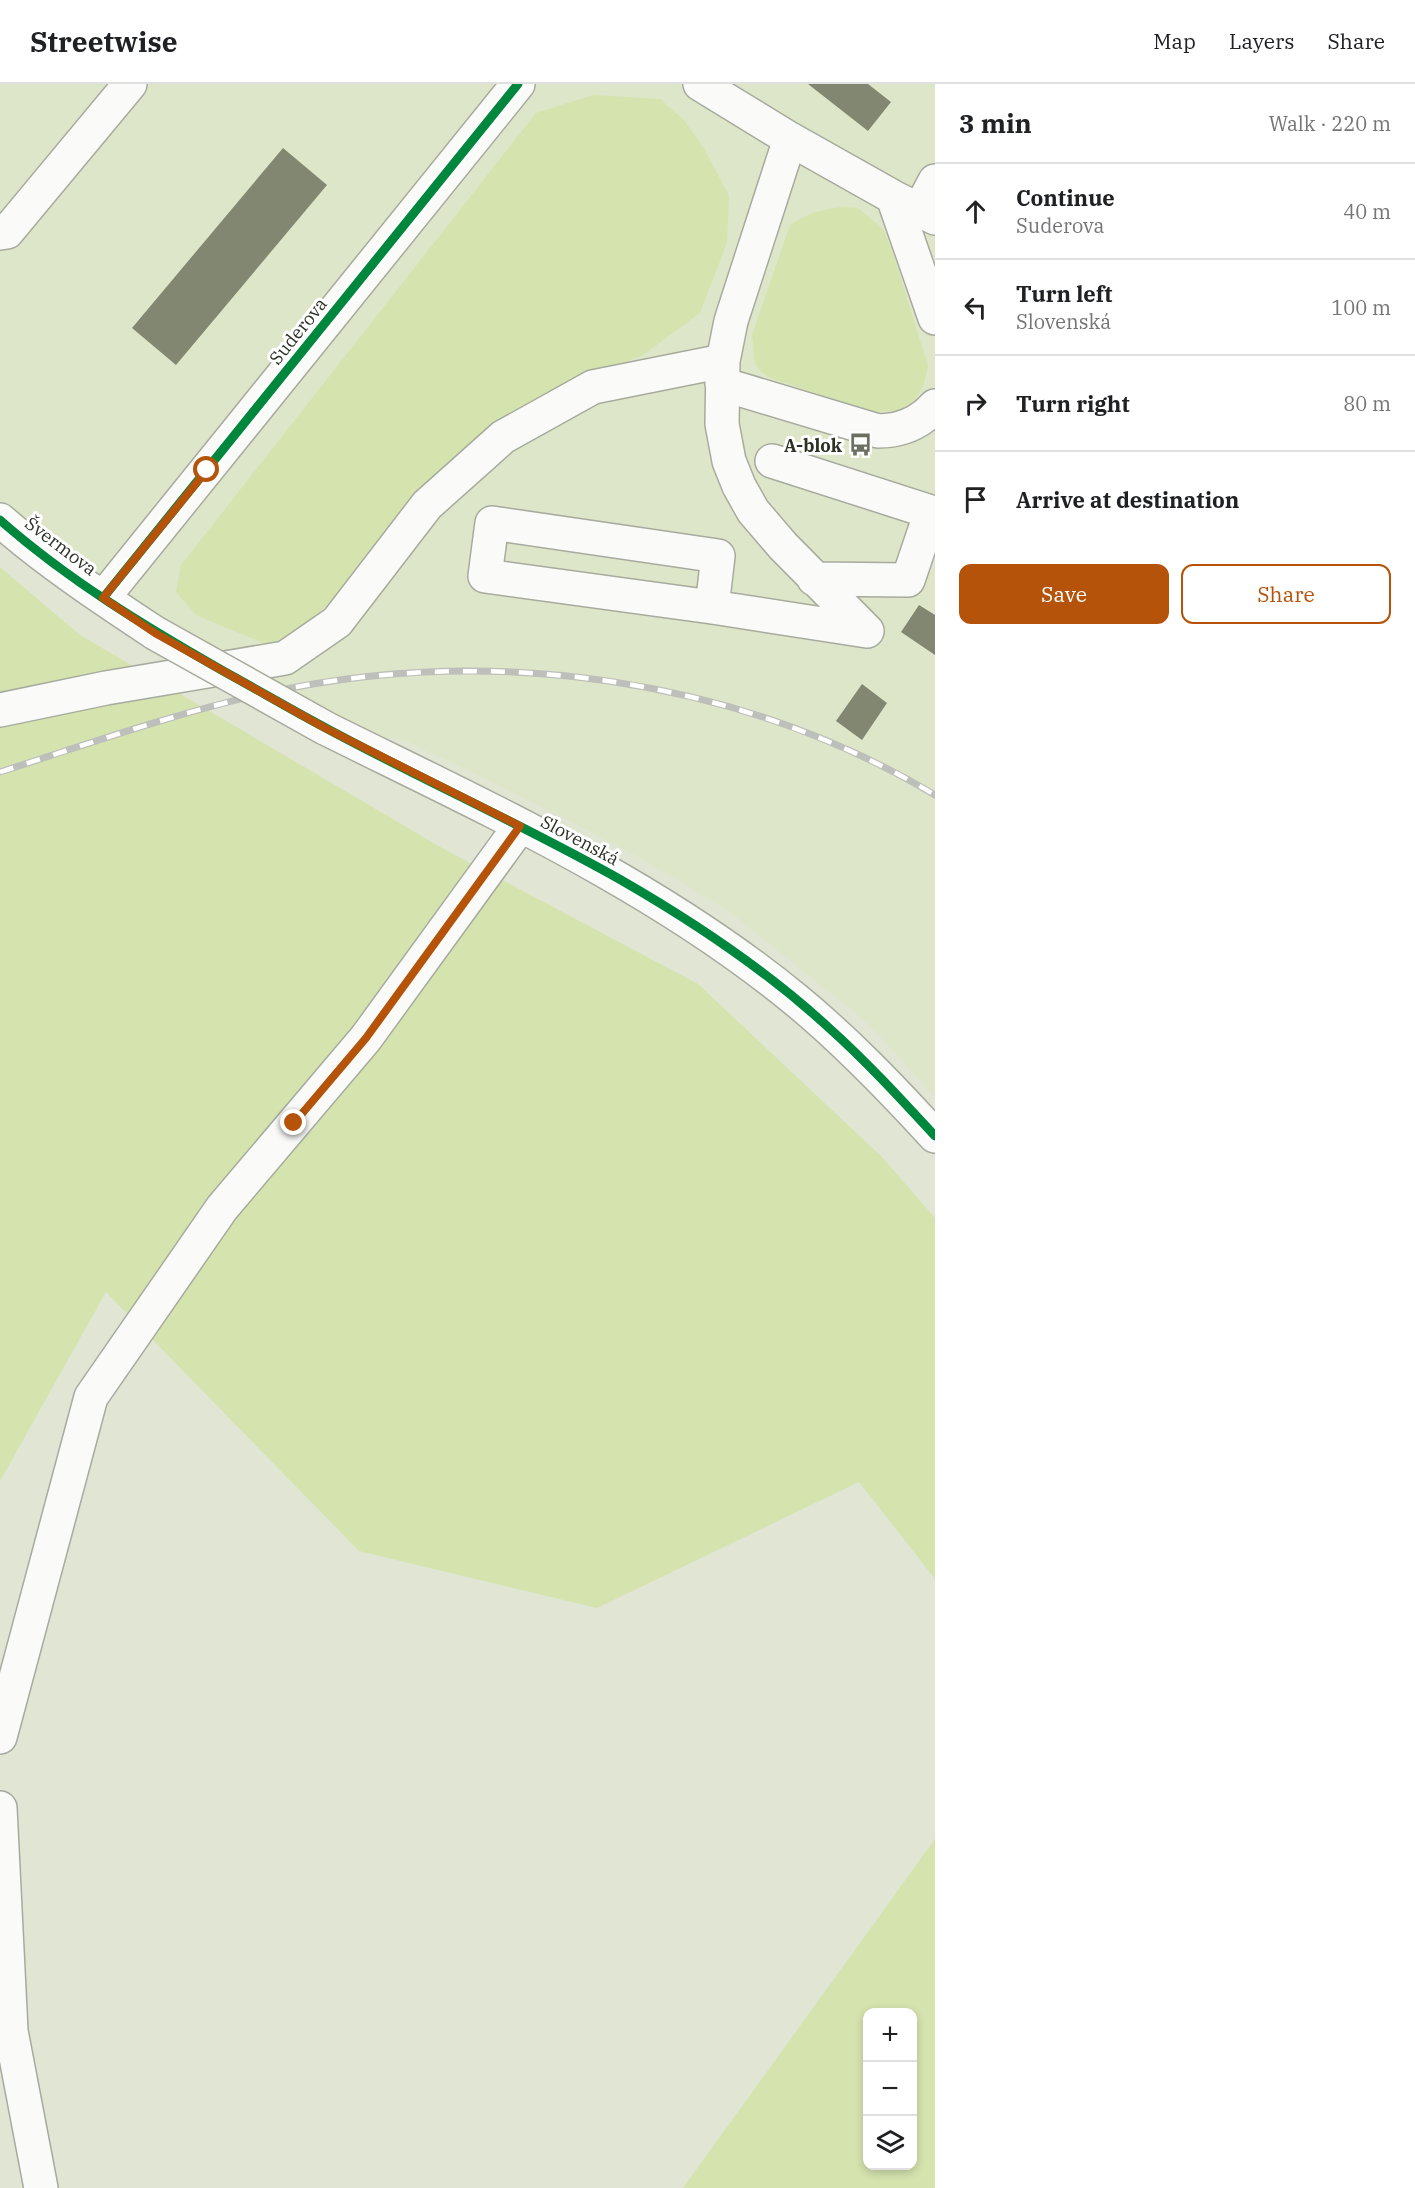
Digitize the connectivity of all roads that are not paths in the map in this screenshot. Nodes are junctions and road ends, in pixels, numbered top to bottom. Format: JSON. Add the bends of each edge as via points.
{"nodes":[{"id":1,"x":130,"y":84,"type":"edge"},
{"id":2,"x":518,"y":84,"type":"edge"},
{"id":3,"x":700,"y":84,"type":"edge"},
{"id":4,"x":790,"y":139,"type":"junction"},
{"id":5,"x":935,"y":181,"type":"edge"},
{"id":6,"x":916,"y":209,"type":"edge"},
{"id":7,"x":0,"y":233,"type":"edge"},
{"id":8,"x":935,"y":318,"type":"edge"},
{"id":9,"x":722,"y":373,"type":"junction"},
{"id":10,"x":935,"y":406,"type":"edge"},
{"id":11,"x":772,"y":461,"type":"dead end"},
{"id":12,"x":0,"y":520,"type":"edge"},
{"id":13,"x":814,"y":579,"type":"junction"},
{"id":14,"x":103,"y":598,"type":"junction"},
{"id":15,"x":712,"y":607,"type":"junction"},
{"id":16,"x":0,"y":710,"type":"edge"},
{"id":17,"x":520,"y":826,"type":"junction"},
{"id":18,"x":935,"y":1137,"type":"edge"},
{"id":19,"x":0,"y":1737,"type":"edge"},
{"id":20,"x":0,"y":1808,"type":"edge"},
{"id":21,"x":41,"y":2188,"type":"edge"}],
"edges":[{"from":1,"to":7,"type":"street","via":[[7,232]]},
{"from":2,"to":14,"type":"street","name":"Suderova"},
{"from":3,"to":4,"type":"street"},
{"from":4,"to":6,"type":"street"},
{"from":4,"to":9,"type":"street","via":[[731,321]]},
{"from":5,"to":6,"type":"street"},
{"from":6,"to":8,"type":"street"},
{"from":9,"to":10,"type":"street","via":[[878,431],[903,428]]},
{"from":9,"to":13,"type":"street","via":[[722,424],[729,461],[739,486],[753,511]]},
{"from":9,"to":16,"type":"street","via":[[593,387],[503,436],[427,505],[337,622],[285,657]]},
{"from":11,"to":13,"type":"street","via":[[931,512],[908,580]]},
{"from":12,"to":14,"type":"street","name":"Švermova"},
{"from":13,"to":15,"type":"street","via":[[867,632]]},
{"from":14,"to":17,"type":"street","name":"Slovenská","bridge":true,"via":[[155,633],[325,728]]},
{"from":15,"to":15,"type":"street","via":[[485,576],[492,523],[718,556]]},
{"from":17,"to":18,"type":"street","name":"Slovenská","via":[[666,907],[753,968],[828,1027]]},
{"from":17,"to":19,"type":"street","via":[[366,1038],[222,1208],[91,1397]]},
{"from":20,"to":21,"type":"street","via":[[11,2031]]}]}
